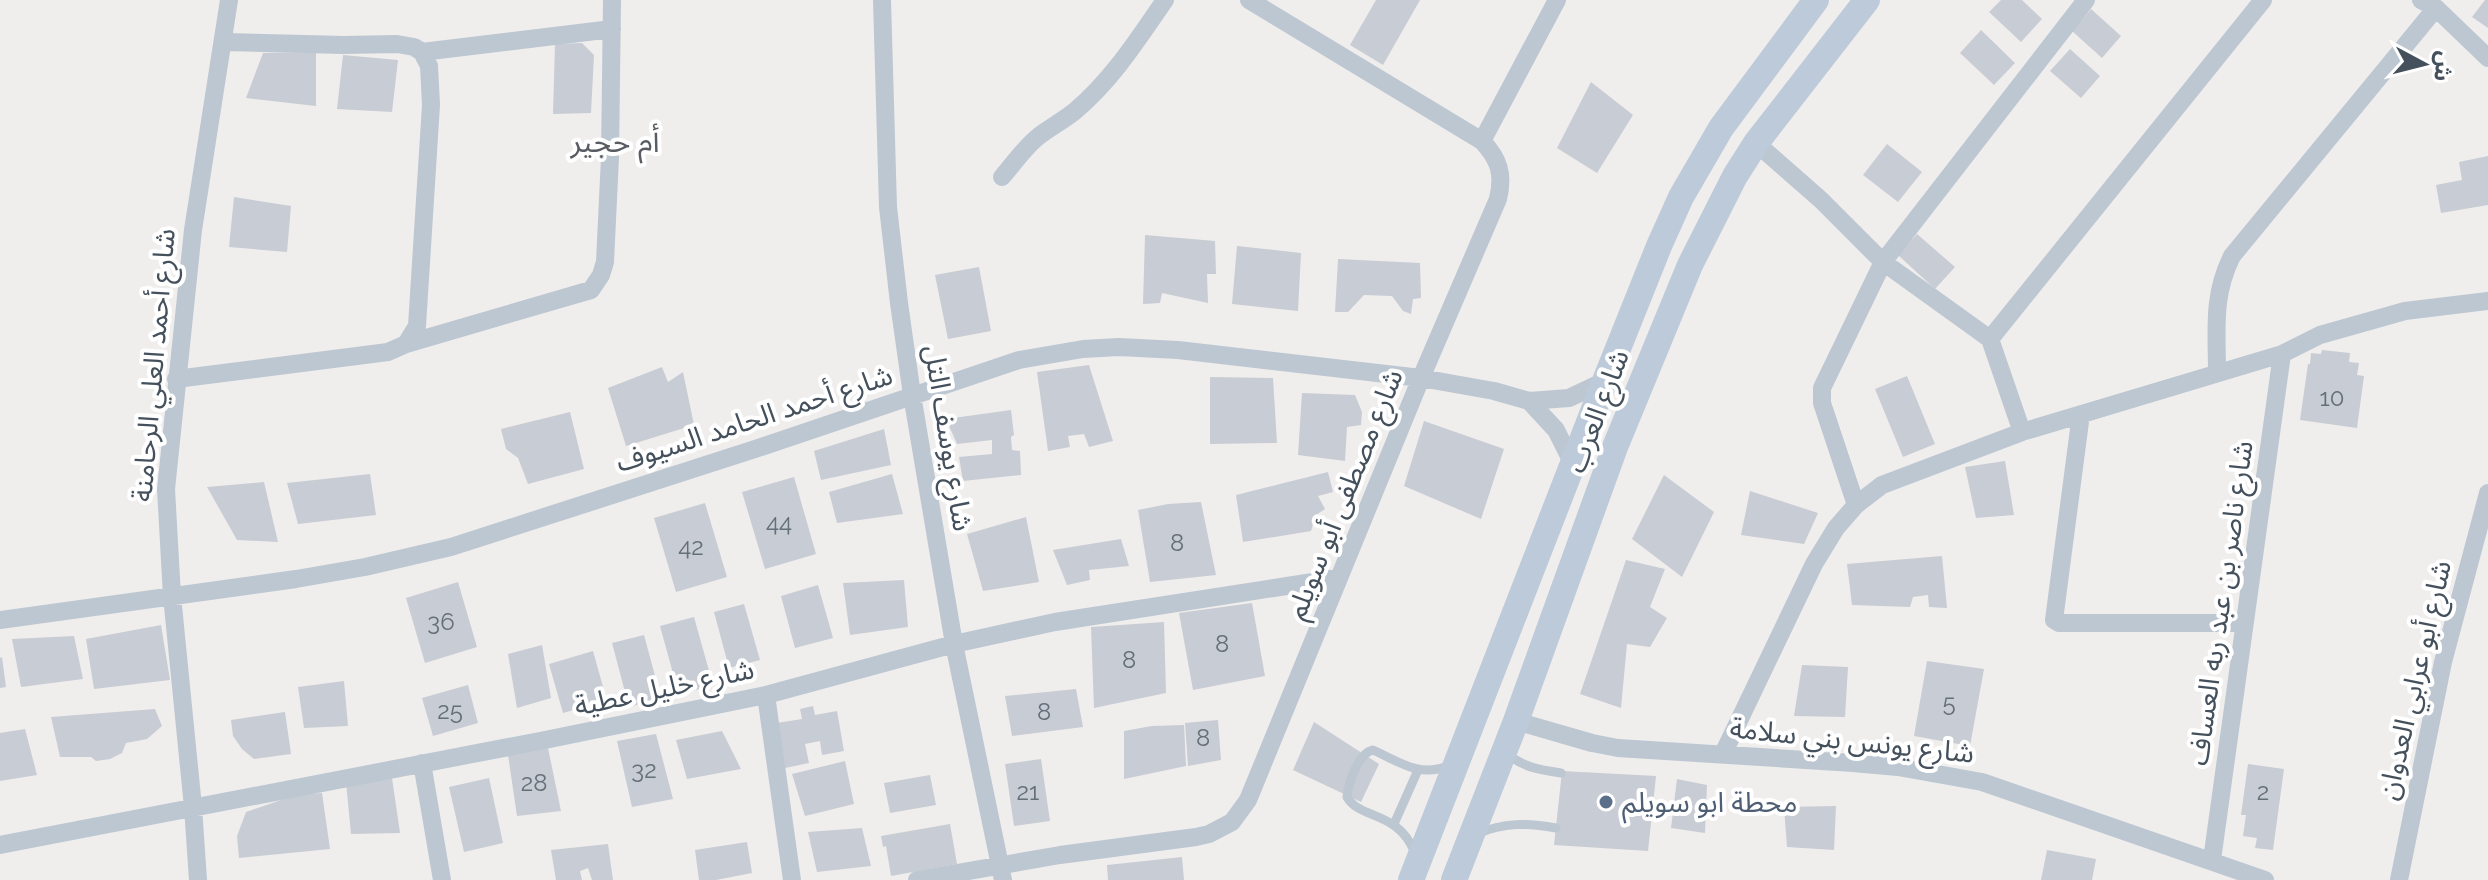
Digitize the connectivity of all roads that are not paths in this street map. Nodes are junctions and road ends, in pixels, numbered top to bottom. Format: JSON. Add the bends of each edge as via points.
{"nodes":[{"id":1,"x":229,"y":0,"type":"edge"},
{"id":2,"x":612,"y":0,"type":"edge"},
{"id":3,"x":882,"y":0,"type":"edge"},
{"id":4,"x":1165,"y":0,"type":"edge"},
{"id":5,"x":1249,"y":0,"type":"edge"},
{"id":6,"x":1557,"y":0,"type":"edge"},
{"id":7,"x":1816,"y":0,"type":"edge"},
{"id":8,"x":1867,"y":0,"type":"edge"},
{"id":9,"x":2086,"y":0,"type":"edge"},
{"id":10,"x":2263,"y":0,"type":"edge"},
{"id":11,"x":2429,"y":4,"type":"edge"},
{"id":12,"x":612,"y":29,"type":"junction"},
{"id":13,"x":224,"y":42,"type":"junction"},
{"id":14,"x":422,"y":52,"type":"junction"},
{"id":15,"x":2488,"y":58,"type":"edge"},
{"id":16,"x":1482,"y":141,"type":"junction"},
{"id":17,"x":1756,"y":143,"type":"junction"},
{"id":18,"x":1002,"y":177,"type":"dead end"},
{"id":19,"x":1883,"y":262,"type":"junction"},
{"id":20,"x":2488,"y":301,"type":"edge"},
{"id":21,"x":1990,"y":339,"type":"junction"},
{"id":22,"x":406,"y":344,"type":"junction"},
{"id":23,"x":2282,"y":354,"type":"junction"},
{"id":24,"x":2217,"y":373,"type":"junction"},
{"id":25,"x":1421,"y":378,"type":"junction"},
{"id":26,"x":176,"y":379,"type":"junction"},
{"id":27,"x":1605,"y":381,"type":"junction"},
{"id":28,"x":912,"y":395,"type":"junction"},
{"id":29,"x":1529,"y":401,"type":"junction"},
{"id":30,"x":2081,"y":414,"type":"junction"},
{"id":31,"x":2022,"y":432,"type":"junction"},
{"id":32,"x":1574,"y":466,"type":"junction"},
{"id":33,"x":2488,"y":493,"type":"edge"},
{"id":34,"x":1856,"y":505,"type":"junction"},
{"id":35,"x":1338,"y":578,"type":"junction"},
{"id":36,"x":172,"y":596,"type":"junction"},
{"id":37,"x":0,"y":620,"type":"edge"},
{"id":38,"x":2243,"y":623,"type":"junction"},
{"id":39,"x":954,"y":644,"type":"junction"},
{"id":40,"x":766,"y":695,"type":"junction"},
{"id":41,"x":1516,"y":721,"type":"junction"},
{"id":42,"x":1504,"y":752,"type":"junction"},
{"id":43,"x":1723,"y":754,"type":"junction"},
{"id":44,"x":1460,"y":758,"type":"junction"},
{"id":45,"x":422,"y":763,"type":"junction"},
{"id":46,"x":1418,"y":770,"type":"junction"},
{"id":47,"x":1561,"y":773,"type":"dead end"},
{"id":48,"x":193,"y":807,"type":"junction"},
{"id":49,"x":1394,"y":824,"type":"junction"},
{"id":50,"x":1556,"y":828,"type":"dead end"},
{"id":51,"x":1471,"y":837,"type":"junction"},
{"id":52,"x":0,"y":845,"type":"edge"},
{"id":53,"x":2212,"y":860,"type":"junction"},
{"id":54,"x":1002,"y":872,"type":"edge"},
{"id":55,"x":1414,"y":872,"type":"edge"},
{"id":56,"x":198,"y":880,"type":"edge"},
{"id":57,"x":442,"y":880,"type":"edge"},
{"id":58,"x":792,"y":880,"type":"edge"},
{"id":59,"x":917,"y":880,"type":"edge"},
{"id":60,"x":1454,"y":880,"type":"edge"},
{"id":61,"x":2265,"y":880,"type":"edge"},
{"id":62,"x":2399,"y":880,"type":"edge"}],
"edges":[{"from":1,"to":13,"type":"street","name":"شارع أحمد العلي الرحامنة"},
{"from":2,"to":12,"type":"street"},
{"from":3,"to":28,"type":"street","name":"شارع يوسف التل","via":[[888,207]]},
{"from":4,"to":18,"type":"street","via":[[1093,94],[1040,135]]},
{"from":5,"to":16,"type":"street","name":"شارع مصطفى أبو سويلم"},
{"from":6,"to":16,"type":"street"},
{"from":7,"to":27,"type":"main road","name":"شارع العرب","via":[[1721,128],[1681,197]]},
{"from":8,"to":17,"type":"main road","name":"شارع العرب"},
{"from":9,"to":19,"type":"street"},
{"from":10,"to":21,"type":"street"},
{"from":11,"to":15,"type":"street"},
{"from":11,"to":24,"type":"street","via":[[2232,256],[2217,297]]},
{"from":12,"to":14,"type":"street"},
{"from":12,"to":22,"type":"street","via":[[601,275],[591,290]]},
{"from":13,"to":14,"type":"street","via":[[397,44]]},
{"from":13,"to":26,"type":"street","name":"شارع أحمد العلي الرحامنة","via":[[193,230]]},
{"from":14,"to":22,"type":"street","via":[[430,76],[430,146],[417,326]]},
{"from":16,"to":25,"type":"street","name":"شارع مصطفى أبو سويلم","via":[[1500,168],[1498,199]]},
{"from":17,"to":19,"type":"street"},
{"from":17,"to":41,"type":"main road","name":"شارع العرب","via":[[1690,265],[1615,447]]},
{"from":19,"to":21,"type":"street"},
{"from":19,"to":34,"type":"street","via":[[1821,392]]},
{"from":20,"to":23,"type":"street","via":[[2405,311],[2320,335]]},
{"from":21,"to":31,"type":"street"},
{"from":22,"to":26,"type":"street","via":[[388,352]]},
{"from":23,"to":24,"type":"street"},
{"from":23,"to":38,"type":"street","name":"شارع ناصر بن عبد ربه العساف"},
{"from":24,"to":30,"type":"street"},
{"from":25,"to":28,"type":"street","name":"شارع أحمد الحامد السيوف","via":[[1119,347],[1019,360]]},
{"from":25,"to":29,"type":"street","name":"شارع أحمد الحامد السيوف"},
{"from":25,"to":35,"type":"street","name":"شارع مصطفى أبو سويلم"},
{"from":26,"to":36,"type":"street","name":"شارع أحمد العلي الرحامنة","via":[[166,489]]},
{"from":27,"to":29,"type":"street","name":"شارع أحمد الحامد السيوف","via":[[1569,398]]},
{"from":27,"to":32,"type":"main road","name":"شارع العرب"},
{"from":28,"to":36,"type":"street","name":"شارع أحمد الحامد السيوف","via":[[451,547],[324,575]]},
{"from":28,"to":39,"type":"street","name":"شارع يوسف التل"},
{"from":29,"to":32,"type":"street","via":[[1556,430]]},
{"from":30,"to":31,"type":"street"},
{"from":30,"to":38,"type":"street","via":[[2054,620]]},
{"from":31,"to":34,"type":"street","via":[[1882,485]]},
{"from":32,"to":44,"type":"main road","name":"شارع العرب"},
{"from":33,"to":62,"type":"street","name":"شارع أبو عرابي العدوان","via":[[2443,662]]},
{"from":34,"to":43,"type":"street","via":[[1814,564]]},
{"from":35,"to":39,"type":"street","name":"شارع خليل عطية","via":[[1055,622]]},
{"from":35,"to":54,"type":"street","name":"شارع مصطفى أبو سويلم","via":[[1271,748],[1232,822],[1196,837],[1060,855]]},
{"from":36,"to":37,"type":"street","name":"شارع أحمد الحامد السيوف"},
{"from":36,"to":48,"type":"street","name":"شارع أحمد العلي الرحامنة"},
{"from":38,"to":53,"type":"street","name":"شارع ناصر بن عبد ربه العساف"},
{"from":39,"to":40,"type":"street","name":"شارع خليل عطية"},
{"from":39,"to":54,"type":"street","name":"شارع يوسف التل"},
{"from":40,"to":45,"type":"street","name":"شارع خليل عطية"},
{"from":40,"to":58,"type":"street"},
{"from":41,"to":42,"type":"main road","name":"شارع العرب"},
{"from":41,"to":43,"type":"street","name":"شارع يونس بني سلامة","via":[[1618,748]]},
{"from":42,"to":47,"type":"lane","via":[[1522,765]]},
{"from":42,"to":51,"type":"main road","name":"شارع العرب"},
{"from":43,"to":53,"type":"street","name":"شارع يونس بني سلامة","via":[[1898,767],[1982,782]]},
{"from":44,"to":46,"type":"lane","via":[[1440,769]]},
{"from":44,"to":55,"type":"main road","name":"شارع العرب"},
{"from":45,"to":48,"type":"street","name":"شارع خليل عطية"},
{"from":45,"to":57,"type":"street"},
{"from":46,"to":49,"type":"lane"},
{"from":46,"to":49,"type":"lane","via":[[1373,750],[1362,756],[1347,792],[1349,801]]},
{"from":48,"to":52,"type":"street","name":"شارع خليل عطية"},
{"from":48,"to":56,"type":"street","name":"شارع أحمد العلي الرحامنة"},
{"from":49,"to":55,"type":"lane","via":[[1410,841]]},
{"from":50,"to":51,"type":"lane","via":[[1515,824]]},
{"from":51,"to":60,"type":"main road","name":"شارع العرب"},
{"from":53,"to":61,"type":"street","name":"شارع يونس بني سلامة"},
{"from":54,"to":59,"type":"street","name":"شارع مصطفى أبو سويلم"}]}
